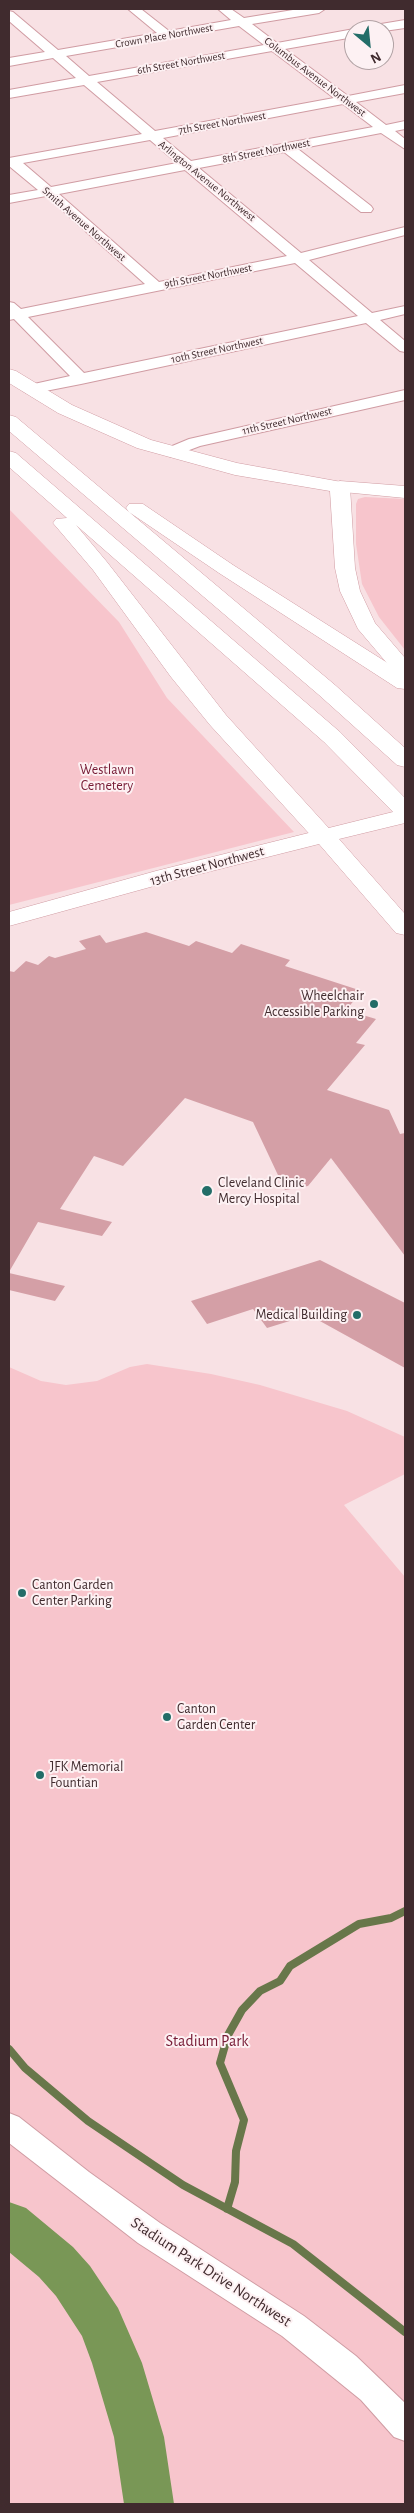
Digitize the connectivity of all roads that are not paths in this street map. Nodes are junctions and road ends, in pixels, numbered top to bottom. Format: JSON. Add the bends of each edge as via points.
{"nodes":[{"id":1,"x":134,"y":9,"type":"edge"},
{"id":2,"x":224,"y":9,"type":"edge"},
{"id":3,"x":320,"y":9,"type":"edge"},
{"id":4,"x":9,"y":15,"type":"edge"},
{"id":5,"x":242,"y":22,"type":"junction"},
{"id":6,"x":167,"y":35,"type":"junction"},
{"id":7,"x":344,"y":35,"type":"edge"},
{"id":8,"x":274,"y":47,"type":"junction"},
{"id":9,"x":55,"y":54,"type":"junction"},
{"id":10,"x":9,"y":62,"type":"edge"},
{"id":11,"x":86,"y":80,"type":"junction"},
{"id":12,"x":405,"y":89,"type":"edge"},
{"id":13,"x":9,"y":94,"type":"edge"},
{"id":14,"x":346,"y":100,"type":"junction"},
{"id":15,"x":405,"y":124,"type":"edge"},
{"id":16,"x":384,"y":129,"type":"junction"},
{"id":17,"x":152,"y":136,"type":"junction"},
{"id":18,"x":405,"y":145,"type":"edge"},
{"id":19,"x":287,"y":147,"type":"junction"},
{"id":20,"x":11,"y":162,"type":"edge"},
{"id":21,"x":188,"y":165,"type":"junction"},
{"id":22,"x":48,"y":192,"type":"junction"},
{"id":23,"x":9,"y":199,"type":"edge"},
{"id":24,"x":366,"y":209,"type":"dead end"},
{"id":25,"x":405,"y":231,"type":"edge"},
{"id":26,"x":299,"y":258,"type":"junction"},
{"id":27,"x":155,"y":286,"type":"junction"},
{"id":28,"x":405,"y":310,"type":"edge"},
{"id":29,"x":12,"y":312,"type":"edge"},
{"id":30,"x":370,"y":318,"type":"junction"},
{"id":31,"x":405,"y":348,"type":"edge"},
{"id":32,"x":9,"y":375,"type":"edge"},
{"id":33,"x":81,"y":378,"type":"junction"},
{"id":34,"x":30,"y":389,"type":"junction"},
{"id":35,"x":405,"y":395,"type":"edge"},
{"id":36,"x":9,"y":406,"type":"edge"},
{"id":37,"x":9,"y":420,"type":"edge"},
{"id":38,"x":171,"y":452,"type":"junction"},
{"id":39,"x":9,"y":457,"type":"edge"},
{"id":40,"x":9,"y":473,"type":"edge"},
{"id":41,"x":340,"y":487,"type":"junction"},
{"id":42,"x":405,"y":492,"type":"edge"},
{"id":43,"x":405,"y":670,"type":"edge"},
{"id":44,"x":405,"y":683,"type":"edge"},
{"id":45,"x":405,"y":760,"type":"edge"},
{"id":46,"x":405,"y":811,"type":"edge"},
{"id":47,"x":405,"y":816,"type":"edge"},
{"id":48,"x":323,"y":835,"type":"junction"},
{"id":49,"x":9,"y":919,"type":"edge"},
{"id":50,"x":405,"y":928,"type":"edge"},
{"id":51,"x":9,"y":2126,"type":"edge"},
{"id":52,"x":405,"y":2426,"type":"edge"}],
"edges":[{"from":1,"to":6,"type":"street"},
{"from":2,"to":5,"type":"street","name":"Columbus Avenue Northwest"},
{"from":3,"to":5,"type":"street","name":"Crown Place Northwest"},
{"from":4,"to":9,"type":"street","name":"Arlington Avenue Northwest"},
{"from":5,"to":6,"type":"street","name":"Crown Place Northwest"},
{"from":5,"to":8,"type":"street","name":"Columbus Avenue Northwest"},
{"from":6,"to":9,"type":"street","name":"Crown Place Northwest"},
{"from":7,"to":8,"type":"street","name":"6th Street Northwest"},
{"from":8,"to":11,"type":"street","name":"6th Street Northwest"},
{"from":8,"to":14,"type":"street","name":"Columbus Avenue Northwest"},
{"from":9,"to":10,"type":"street","name":"Crown Place Northwest"},
{"from":9,"to":11,"type":"street","name":"Arlington Avenue Northwest"},
{"from":11,"to":13,"type":"street","name":"6th Street Northwest"},
{"from":11,"to":17,"type":"street","name":"Arlington Avenue Northwest"},
{"from":12,"to":14,"type":"street","name":"7th Street Northwest"},
{"from":14,"to":16,"type":"street","name":"Columbus Avenue Northwest"},
{"from":14,"to":17,"type":"street","name":"7th Street Northwest"},
{"from":15,"to":16,"type":"street","name":"8th Street Northwest"},
{"from":16,"to":18,"type":"street","name":"Columbus Avenue Northwest"},
{"from":16,"to":19,"type":"street","name":"8th Street Northwest"},
{"from":17,"to":20,"type":"street","name":"7th Street Northwest"},
{"from":17,"to":21,"type":"street","name":"Arlington Avenue Northwest"},
{"from":19,"to":21,"type":"street","name":"8th Street Northwest"},
{"from":19,"to":24,"type":"street"},
{"from":20,"to":22,"type":"street","name":"Smith Avenue Northwest"},
{"from":21,"to":22,"type":"street","name":"8th Street Northwest"},
{"from":21,"to":26,"type":"street","name":"Arlington Avenue Northwest"},
{"from":22,"to":23,"type":"street","name":"8th Street Northwest"},
{"from":22,"to":27,"type":"street","name":"Smith Avenue Northwest"},
{"from":25,"to":26,"type":"street","name":"9th Street Northwest"},
{"from":26,"to":27,"type":"street","name":"9th Street Northwest"},
{"from":26,"to":30,"type":"street","name":"Arlington Avenue Northwest"},
{"from":27,"to":29,"type":"street","name":"9th Street Northwest"},
{"from":28,"to":30,"type":"street","name":"10th Street Northwest"},
{"from":29,"to":33,"type":"street"},
{"from":30,"to":31,"type":"street","name":"Arlington Avenue Northwest"},
{"from":30,"to":33,"type":"street","name":"10th Street Northwest"},
{"from":32,"to":34,"type":"main road"},
{"from":33,"to":34,"type":"street","name":"10th Street Northwest"},
{"from":34,"to":38,"type":"main road","via":[[86,419]]},
{"from":35,"to":38,"type":"street","name":"11th Street Northwest","via":[[195,442]]},
{"from":36,"to":44,"type":"main road","via":[[144,514]]},
{"from":37,"to":45,"type":"main road"},
{"from":38,"to":41,"type":"main road","via":[[243,471]]},
{"from":39,"to":46,"type":"main road","via":[[310,717]]},
{"from":40,"to":48,"type":"main road","via":[[72,532],[218,720]]},
{"from":41,"to":42,"type":"main road"},
{"from":41,"to":43,"type":"main road","via":[[345,568],[350,591],[365,624]]},
{"from":47,"to":48,"type":"main road","name":"13th Street Northwest"},
{"from":48,"to":49,"type":"main road","name":"13th Street Northwest"},
{"from":48,"to":50,"type":"main road"},
{"from":51,"to":52,"type":"street","name":"Stadium Park Drive Northwest","via":[[149,2233],[300,2331],[372,2390]]}]}
